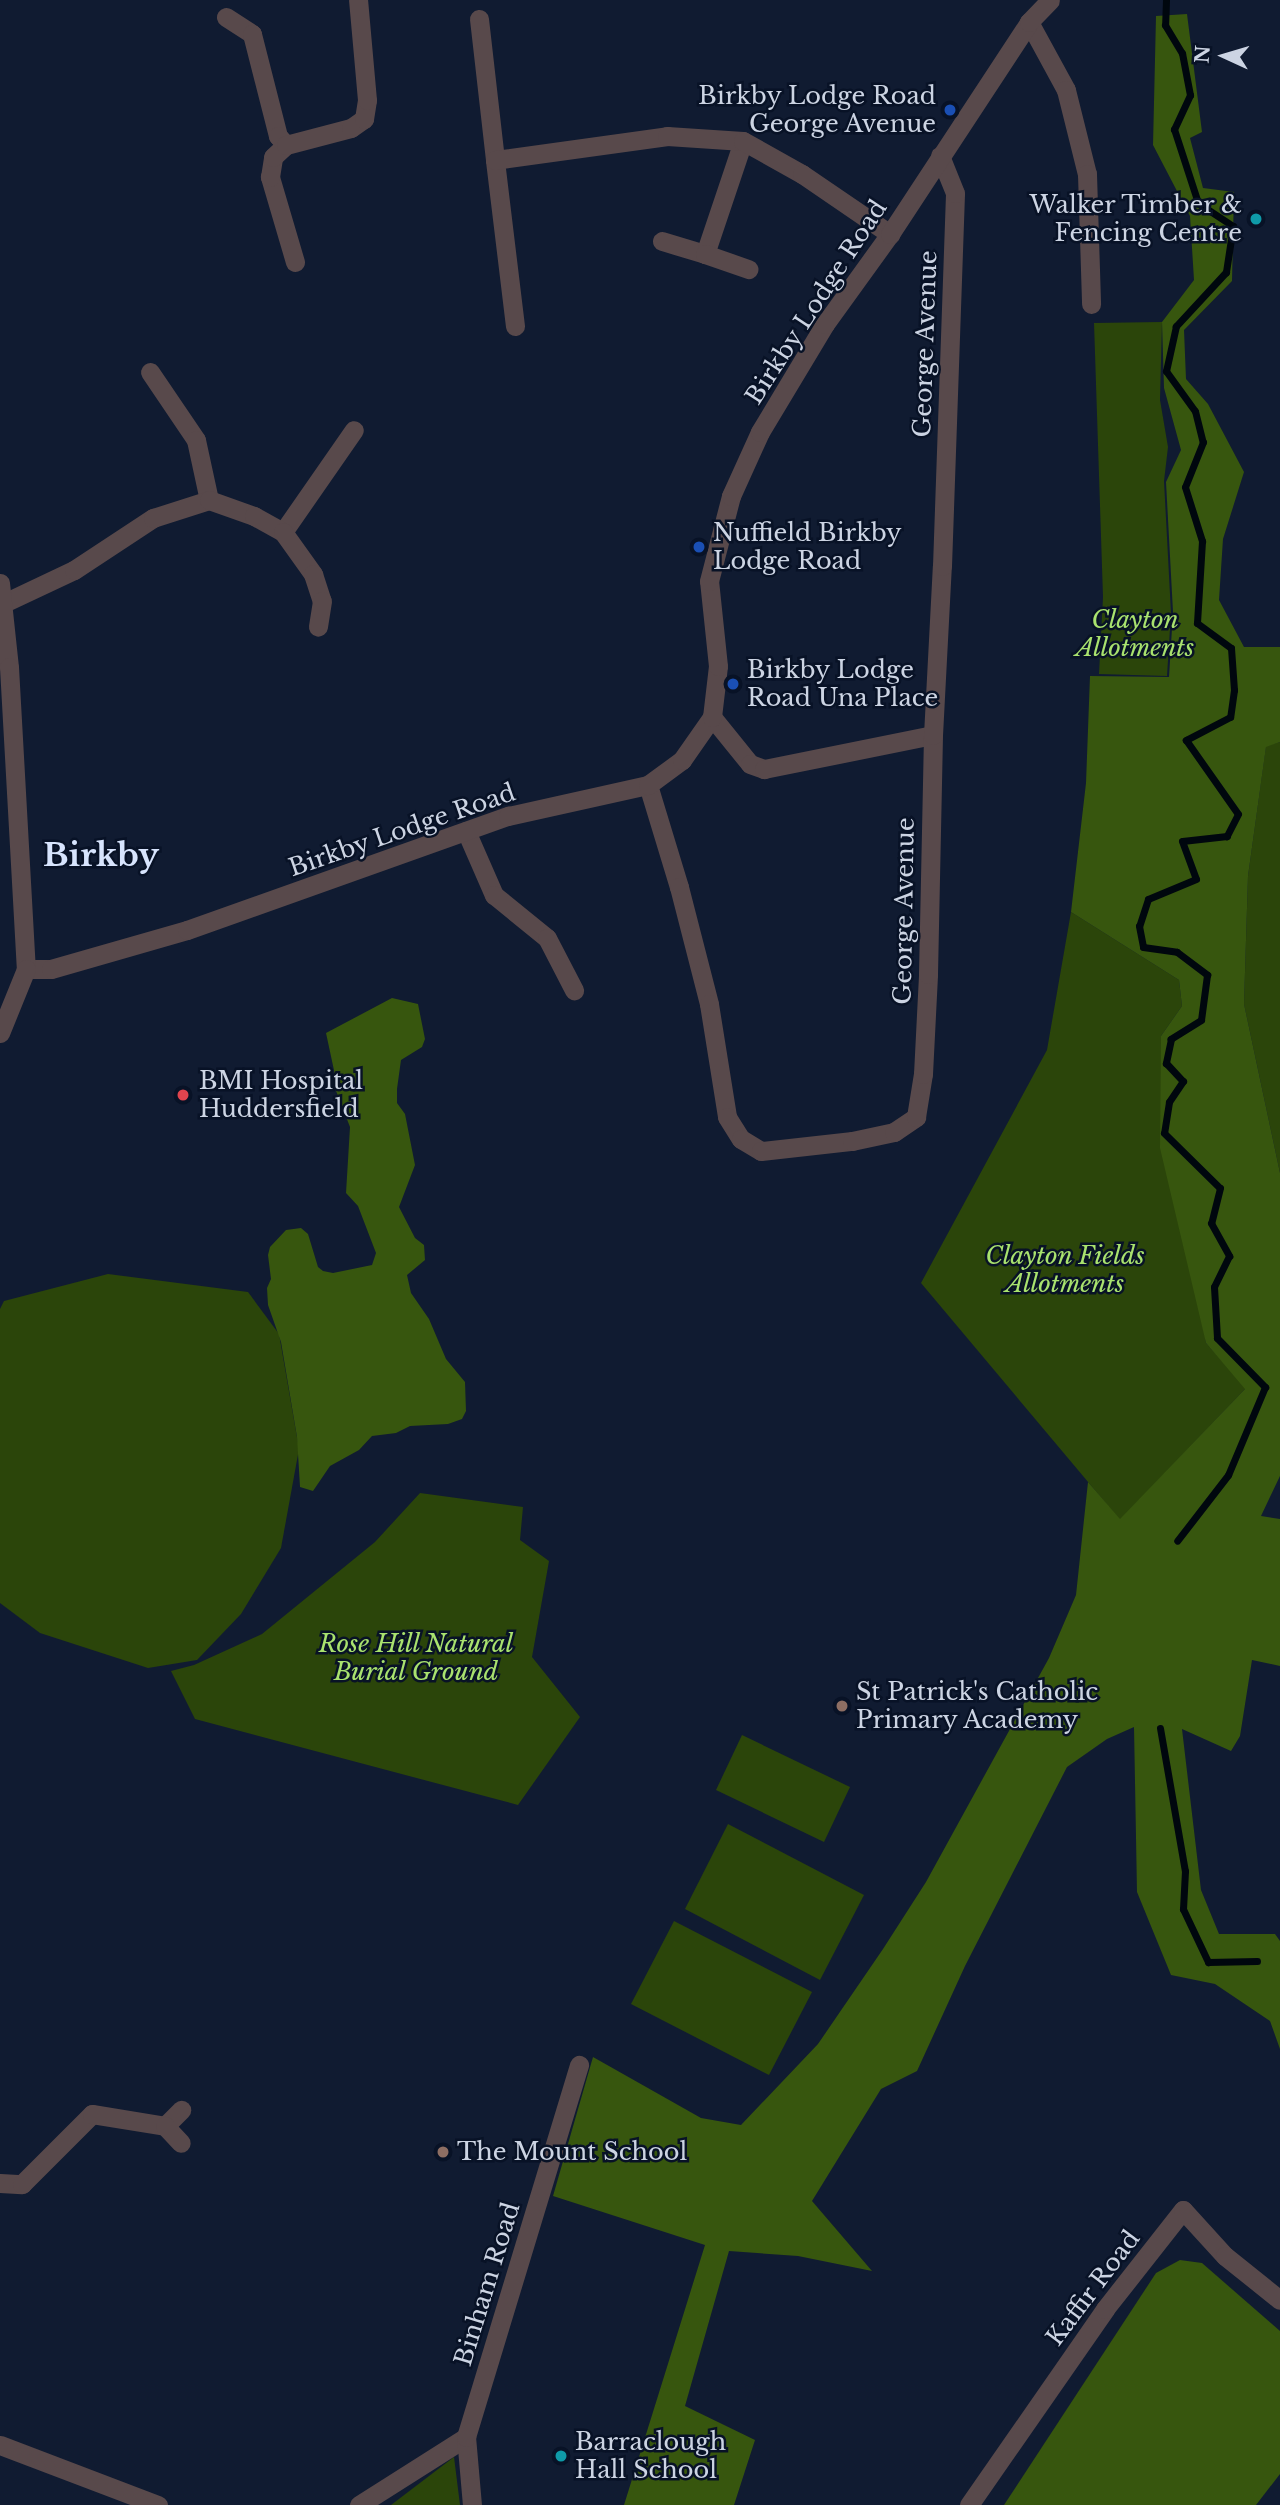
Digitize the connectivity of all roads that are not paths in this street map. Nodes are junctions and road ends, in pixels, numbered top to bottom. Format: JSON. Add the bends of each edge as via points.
{"nodes":[{"id":1,"x":358,"y":0,"type":"edge"},
{"id":2,"x":1050,"y":0,"type":"edge"},
{"id":3,"x":226,"y":18,"type":"dead end"},
{"id":4,"x":479,"y":19,"type":"dead end"},
{"id":5,"x":1029,"y":22,"type":"junction"},
{"id":6,"x":743,"y":141,"type":"junction"},
{"id":7,"x":286,"y":145,"type":"junction"},
{"id":8,"x":940,"y":156,"type":"junction"},
{"id":9,"x":495,"y":160,"type":"junction"},
{"id":10,"x":890,"y":234,"type":"junction"},
{"id":11,"x":662,"y":241,"type":"dead end"},
{"id":12,"x":705,"y":254,"type":"junction"},
{"id":13,"x":295,"y":262,"type":"dead end"},
{"id":14,"x":748,"y":269,"type":"dead end"},
{"id":15,"x":1091,"y":304,"type":"dead end"},
{"id":16,"x":514,"y":326,"type":"dead end"},
{"id":17,"x":150,"y":372,"type":"dead end"},
{"id":18,"x":354,"y":429,"type":"dead end"},
{"id":19,"x":209,"y":500,"type":"junction"},
{"id":20,"x":283,"y":532,"type":"junction"},
{"id":21,"x":0,"y":583,"type":"edge"},
{"id":22,"x":4,"y":603,"type":"junction"},
{"id":23,"x":318,"y":627,"type":"dead end"},
{"id":24,"x":712,"y":718,"type":"junction"},
{"id":25,"x":933,"y":735,"type":"junction"},
{"id":26,"x":7,"y":752,"type":"edge"},
{"id":27,"x":648,"y":785,"type":"junction"},
{"id":28,"x":466,"y":831,"type":"junction"},
{"id":29,"x":26,"y":969,"type":"junction"},
{"id":30,"x":574,"y":990,"type":"dead end"},
{"id":31,"x":0,"y":1032,"type":"edge"},
{"id":32,"x":579,"y":2065,"type":"dead end"},
{"id":33,"x":181,"y":2110,"type":"dead end"},
{"id":34,"x":165,"y":2126,"type":"junction"},
{"id":35,"x":181,"y":2144,"type":"dead end"},
{"id":36,"x":0,"y":2183,"type":"edge"},
{"id":37,"x":1280,"y":2300,"type":"edge"},
{"id":38,"x":466,"y":2437,"type":"junction"},
{"id":39,"x":0,"y":2445,"type":"edge"},
{"id":40,"x":158,"y":2505,"type":"edge"},
{"id":41,"x":359,"y":2505,"type":"edge"},
{"id":42,"x":471,"y":2505,"type":"edge"},
{"id":43,"x":969,"y":2505,"type":"edge"}],
"edges":[{"from":1,"to":7,"type":"street","via":[[367,100],[364,119],[351,128]]},
{"from":2,"to":5,"type":"street","name":"Birkby Lodge Road"},
{"from":3,"to":7,"type":"street","via":[[252,34],[278,136]]},
{"from":4,"to":9,"type":"street"},
{"from":5,"to":8,"type":"street","name":"Birkby Lodge Road"},
{"from":5,"to":15,"type":"street","via":[[1066,90],[1087,174]]},
{"from":6,"to":9,"type":"street","via":[[667,136]]},
{"from":6,"to":10,"type":"street","via":[[802,174]]},
{"from":6,"to":12,"type":"street"},
{"from":7,"to":13,"type":"street","via":[[273,157],[270,177]]},
{"from":8,"to":10,"type":"street","name":"Birkby Lodge Road"},
{"from":8,"to":25,"type":"street","name":"George Avenue","via":[[955,193]]},
{"from":9,"to":16,"type":"street"},
{"from":10,"to":24,"type":"street","name":"Birkby Lodge Road","via":[[825,324],[760,432],[731,496],[709,581],[718,666]]},
{"from":11,"to":12,"type":"street"},
{"from":12,"to":14,"type":"street"},
{"from":17,"to":19,"type":"street","via":[[196,440]]},
{"from":18,"to":20,"type":"street"},
{"from":19,"to":20,"type":"street"},
{"from":19,"to":22,"type":"street","via":[[153,518],[74,570]]},
{"from":20,"to":23,"type":"street","via":[[313,574],[322,601]]},
{"from":21,"to":22,"type":"street"},
{"from":22,"to":26,"type":"street"},
{"from":24,"to":25,"type":"street","via":[[750,764],[764,769]]},
{"from":24,"to":27,"type":"street","name":"Birkby Lodge Road","via":[[682,760]]},
{"from":25,"to":27,"type":"street","name":"George Avenue","via":[[928,974],[916,1117],[894,1132],[852,1140],[761,1151],[741,1139],[727,1117],[709,1004]]},
{"from":26,"to":29,"type":"street"},
{"from":27,"to":28,"type":"street","name":"Birkby Lodge Road","via":[[508,816]]},
{"from":28,"to":29,"type":"street","name":"Birkby Lodge Road","via":[[187,930],[51,970]]},
{"from":28,"to":30,"type":"street","via":[[494,895],[547,939]]},
{"from":29,"to":31,"type":"street"},
{"from":32,"to":38,"type":"street","name":"Binham Road"},
{"from":33,"to":34,"type":"street"},
{"from":34,"to":35,"type":"street"},
{"from":34,"to":36,"type":"street","via":[[92,2114],[22,2184]]},
{"from":37,"to":43,"type":"street","name":"Kaffir Road","via":[[1225,2256],[1183,2210],[1105,2309]]},
{"from":38,"to":41,"type":"street"},
{"from":38,"to":42,"type":"street","name":"Binham Road"},
{"from":39,"to":40,"type":"street"}]}
